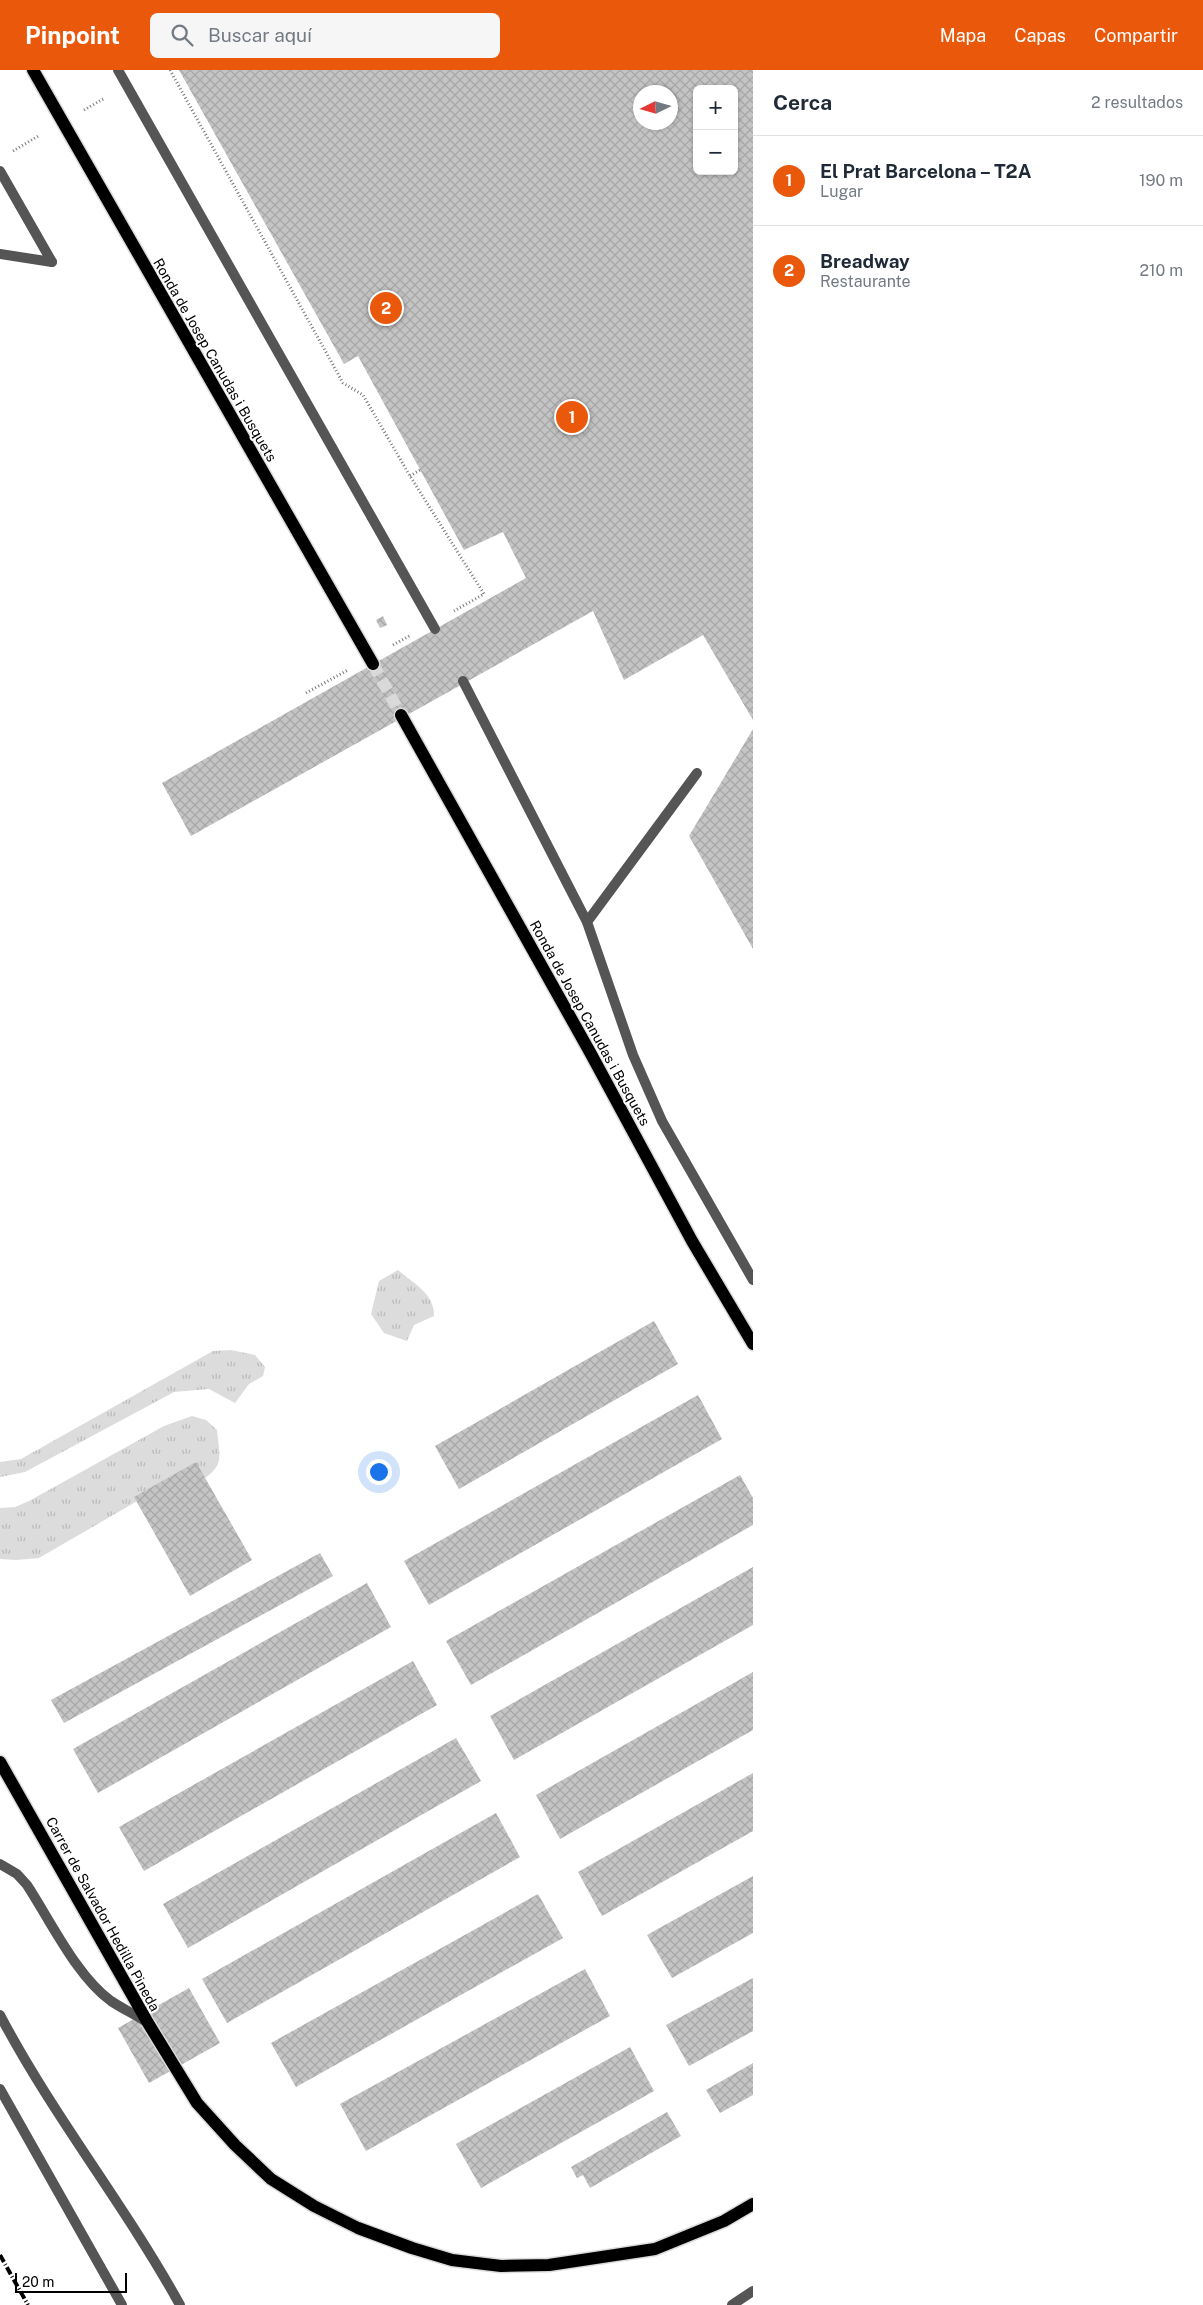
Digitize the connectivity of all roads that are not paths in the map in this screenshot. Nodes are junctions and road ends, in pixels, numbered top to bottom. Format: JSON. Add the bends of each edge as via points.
{"nodes":[{"id":1,"x":33,"y":70,"type":"edge"},
{"id":2,"x":118,"y":70,"type":"edge"},
{"id":3,"x":0,"y":170,"type":"edge"},
{"id":4,"x":0,"y":254,"type":"edge"},
{"id":5,"x":435,"y":629,"type":"dead end"},
{"id":6,"x":372,"y":664,"type":"tunnel mouth"},
{"id":7,"x":463,"y":680,"type":"dead end"},
{"id":8,"x":401,"y":715,"type":"tunnel mouth"},
{"id":9,"x":698,"y":773,"type":"dead end"},
{"id":10,"x":587,"y":922,"type":"junction"},
{"id":11,"x":753,"y":1280,"type":"edge"},
{"id":12,"x":753,"y":1344,"type":"edge"},
{"id":13,"x":0,"y":1762,"type":"edge"},
{"id":14,"x":0,"y":1864,"type":"edge"},
{"id":15,"x":0,"y":2015,"type":"edge"},
{"id":16,"x":148,"y":2023,"type":"junction"},
{"id":17,"x":0,"y":2088,"type":"edge"},
{"id":18,"x":753,"y":2204,"type":"edge"},
{"id":19,"x":753,"y":2291,"type":"edge"},
{"id":20,"x":122,"y":2305,"type":"edge"},
{"id":21,"x":180,"y":2305,"type":"edge"},
{"id":22,"x":732,"y":2305,"type":"edge"}],
"edges":[{"from":1,"to":6,"type":"main road","name":"Ronda de Josep Canudas i Busquets"},
{"from":2,"to":5,"type":"street"},
{"from":3,"to":4,"type":"street","via":[[52,262]]},
{"from":7,"to":10,"type":"street","name":"Ronda de Josep Canudas i Busquets"},
{"from":8,"to":12,"type":"main road","name":"Ronda de Josep Canudas i Busquets","via":[[692,1241]]},
{"from":9,"to":10,"type":"street"},
{"from":10,"to":11,"type":"street","name":"Ronda de Josep Canudas i Busquets","via":[[633,1055],[662,1121]]},
{"from":13,"to":16,"type":"main road","name":"Carrer de Salvador Hedilla Pineda"},
{"from":14,"to":16,"type":"street","name":"Carrer de Salvador Hedilla Pineda","via":[[17,1874],[27,1885],[93,1984],[110,2000]]},
{"from":15,"to":21,"type":"street","via":[[52,2106],[152,2254]]},
{"from":16,"to":18,"type":"main road","via":[[197,2103],[271,2179],[358,2228],[420,2251],[452,2260],[501,2266],[549,2265],[596,2259],[656,2249],[724,2221]]},
{"from":17,"to":20,"type":"street"},
{"from":19,"to":22,"type":"street"}]}
